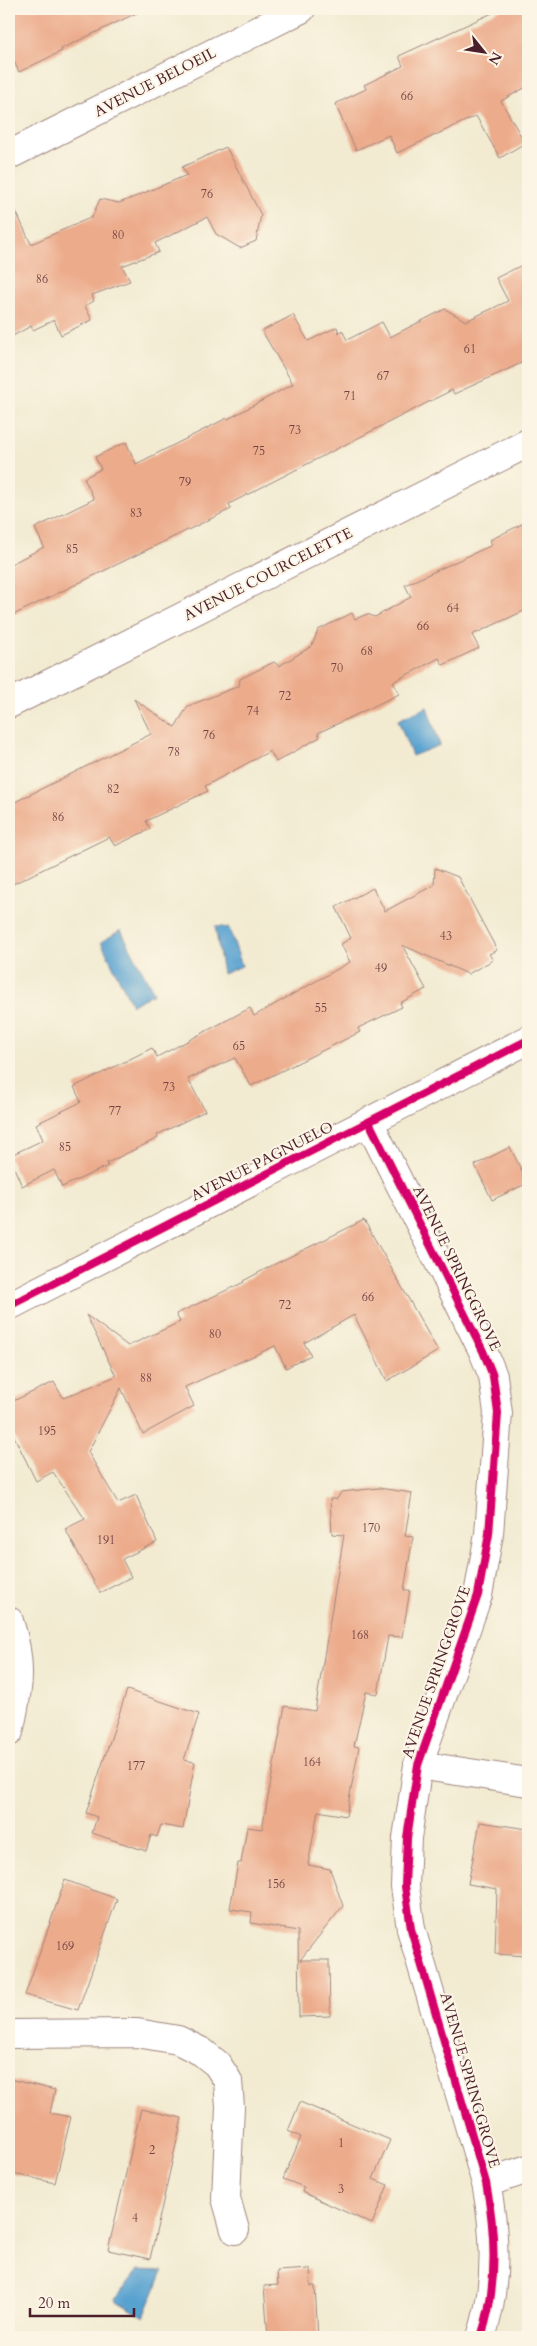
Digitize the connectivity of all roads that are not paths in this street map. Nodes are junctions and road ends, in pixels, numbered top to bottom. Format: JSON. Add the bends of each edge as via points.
{"nodes":[{"id":1,"x":301,"y":9,"type":"edge"},
{"id":2,"x":9,"y":155,"type":"edge"},
{"id":3,"x":528,"y":443,"type":"edge"},
{"id":4,"x":9,"y":704,"type":"edge"},
{"id":5,"x":528,"y":1040,"type":"edge"},
{"id":6,"x":369,"y":1122,"type":"junction"},
{"id":7,"x":9,"y":1306,"type":"edge"},
{"id":8,"x":9,"y":1621,"type":"edge"},
{"id":9,"x":9,"y":1732,"type":"edge"},
{"id":10,"x":418,"y":1765,"type":"junction"},
{"id":11,"x":528,"y":1782,"type":"edge"},
{"id":12,"x":9,"y":2034,"type":"edge"},
{"id":13,"x":528,"y":2170,"type":"edge"},
{"id":14,"x":486,"y":2183,"type":"junction"},
{"id":15,"x":235,"y":2230,"type":"dead end"},
{"id":16,"x":481,"y":2337,"type":"edge"}],
"edges":[{"from":1,"to":2,"type":"street","name":"AVENUE BELOEIL"},
{"from":3,"to":4,"type":"street","name":"AVENUE COURCELETTE"},
{"from":5,"to":6,"type":"street","name":"AVENUE PAGNUELO"},
{"from":6,"to":7,"type":"street","name":"AVENUE PAGNUELO"},
{"from":6,"to":10,"type":"street","name":"AVENUE SPRINGGROVE","via":[[483,1351],[493,1376],[498,1414],[489,1534],[478,1595]]},
{"from":8,"to":9,"type":"street","via":[[20,1671]]},
{"from":10,"to":11,"type":"street"},
{"from":10,"to":14,"type":"street","name":"AVENUE SPRINGGROVE","via":[[407,1838],[405,1886],[412,1930]]},
{"from":12,"to":15,"type":"street","via":[[137,2033],[178,2040],[217,2064],[228,2081],[226,2198]]},
{"from":13,"to":14,"type":"street"},
{"from":14,"to":16,"type":"street","name":"AVENUE SPRINGGROVE","via":[[495,2254],[488,2317]]}]}
